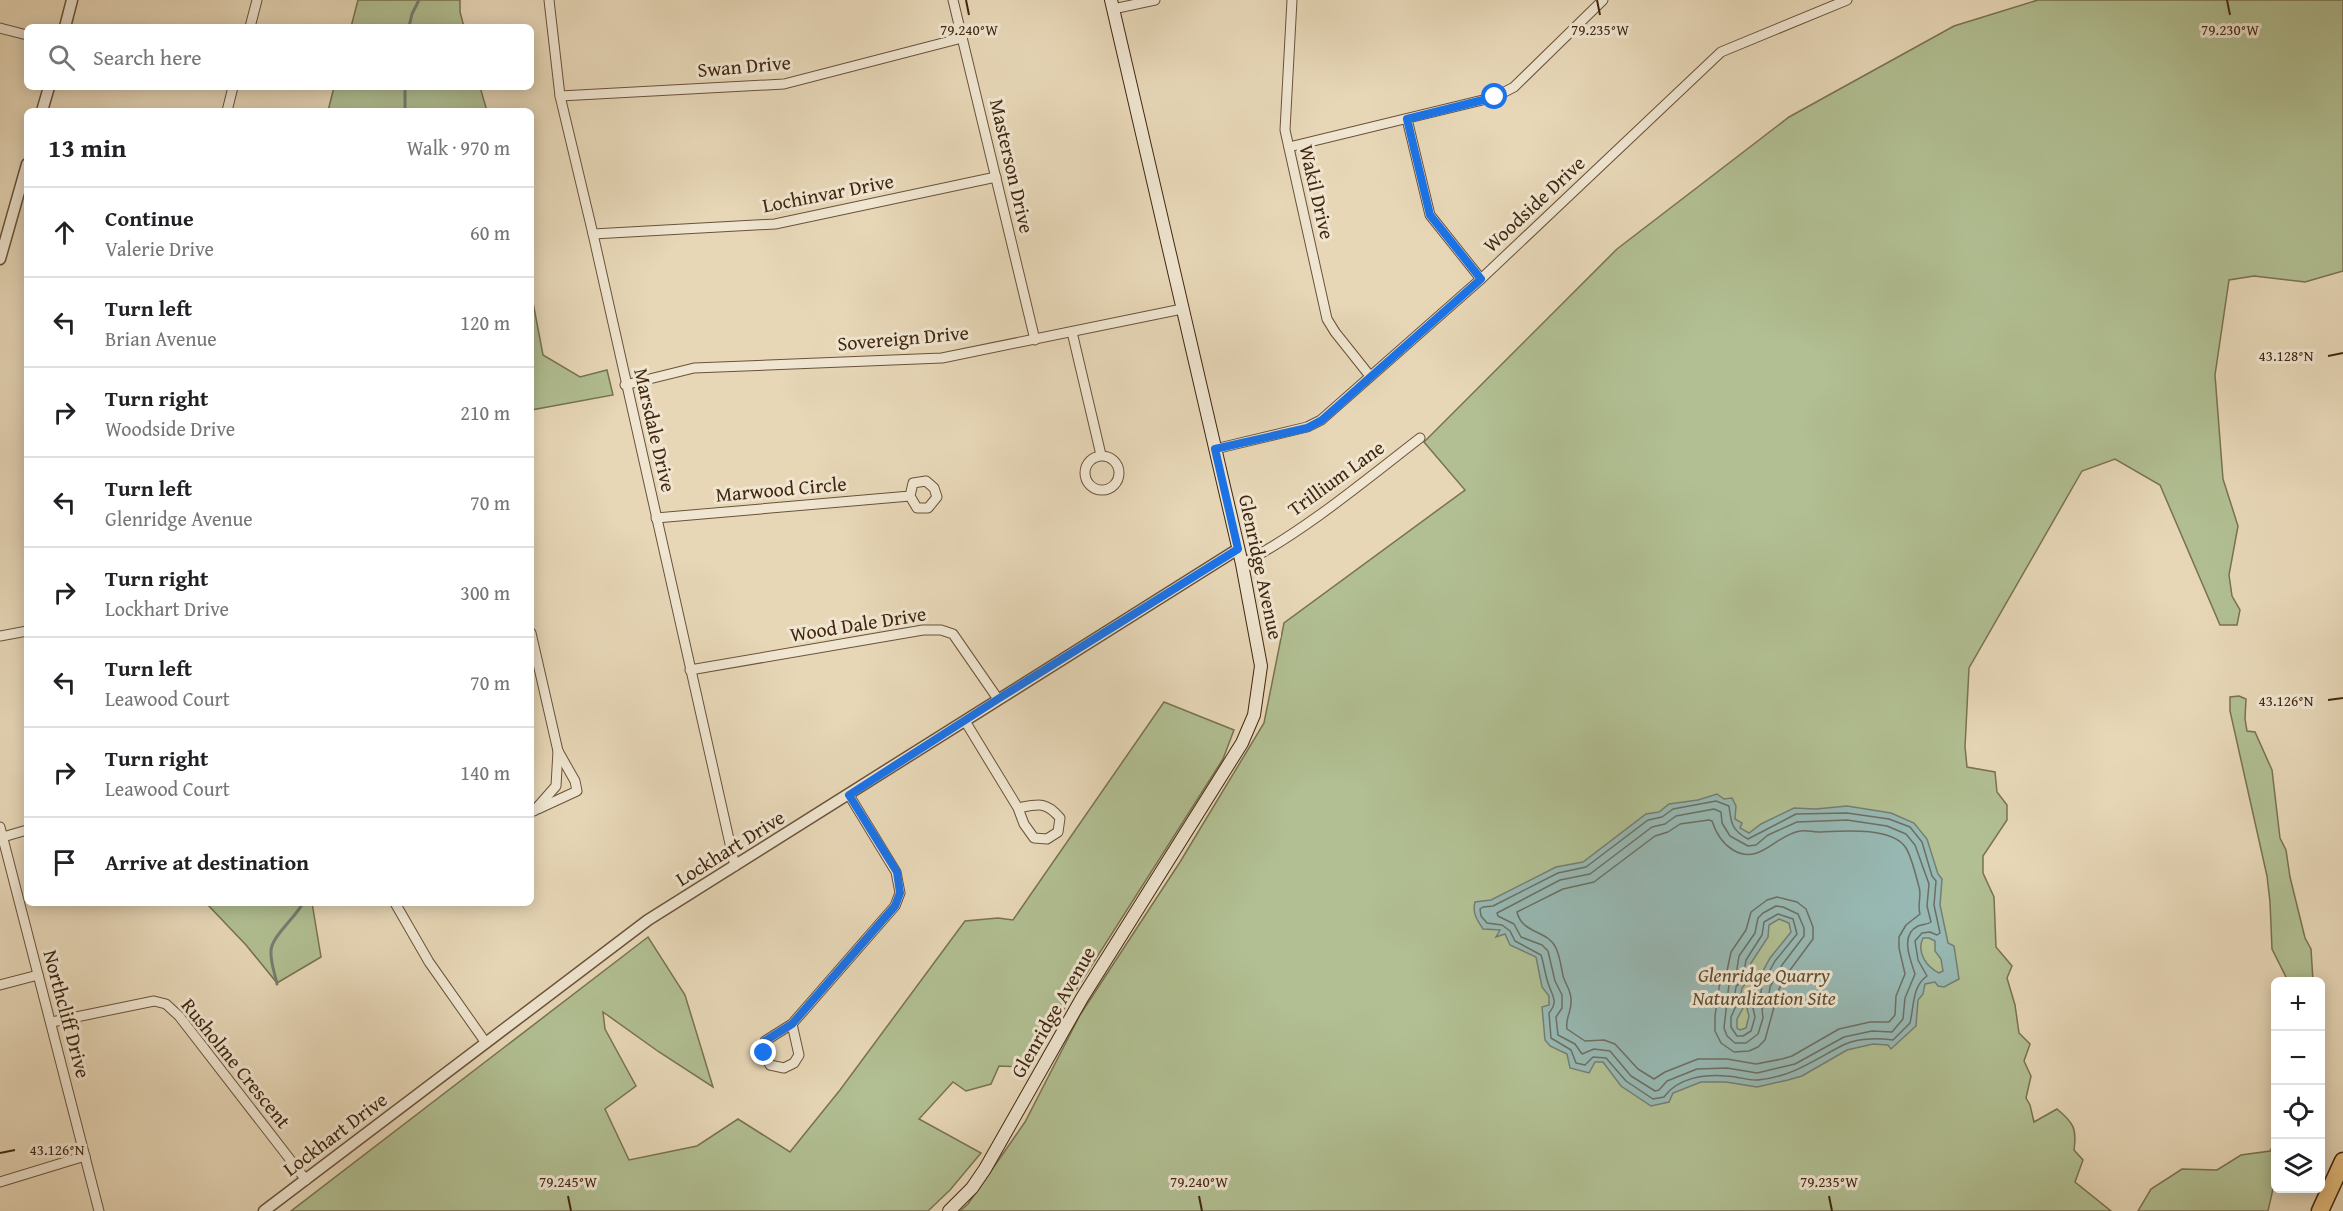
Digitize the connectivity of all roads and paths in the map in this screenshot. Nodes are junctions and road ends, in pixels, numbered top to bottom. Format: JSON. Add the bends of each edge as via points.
{"nodes":[{"id":1,"x":72,"y":0,"type":"edge"},
{"id":2,"x":257,"y":0,"type":"edge"},
{"id":3,"x":549,"y":0,"type":"edge"},
{"id":4,"x":953,"y":0,"type":"edge"},
{"id":5,"x":1155,"y":0,"type":"edge"},
{"id":6,"x":1292,"y":0,"type":"edge"},
{"id":7,"x":1603,"y":0,"type":"edge"},
{"id":8,"x":1847,"y":0,"type":"edge"},
{"id":9,"x":1112,"y":5,"type":"edge"},
{"id":10,"x":66,"y":24,"type":"edge"},
{"id":11,"x":251,"y":24,"type":"edge"},
{"id":12,"x":0,"y":28,"type":"edge"},
{"id":13,"x":24,"y":34,"type":"edge"},
{"id":14,"x":962,"y":38,"type":"junction"},
{"id":15,"x":48,"y":90,"type":"edge"},
{"id":16,"x":233,"y":90,"type":"edge"},
{"id":17,"x":560,"y":96,"type":"junction"},
{"id":18,"x":43,"y":108,"type":"edge"},
{"id":19,"x":228,"y":108,"type":"edge"},
{"id":20,"x":1407,"y":119,"type":"junction"},
{"id":21,"x":1289,"y":147,"type":"junction"},
{"id":22,"x":24,"y":175,"type":"edge"},
{"id":23,"x":996,"y":177,"type":"junction"},
{"id":24,"x":593,"y":234,"type":"junction"},
{"id":25,"x":0,"y":259,"type":"edge"},
{"id":26,"x":1481,"y":279,"type":"junction"},
{"id":27,"x":1182,"y":309,"type":"junction"},
{"id":28,"x":1072,"y":332,"type":"junction"},
{"id":29,"x":1035,"y":340,"type":"junction"},
{"id":30,"x":1370,"y":376,"type":"junction"},
{"id":31,"x":625,"y":385,"type":"junction"},
{"id":32,"x":1420,"y":438,"type":"dead end"},
{"id":33,"x":1215,"y":449,"type":"junction"},
{"id":34,"x":1101,"y":455,"type":"dead end"},
{"id":35,"x":910,"y":496,"type":"dead end"},
{"id":36,"x":656,"y":518,"type":"junction"},
{"id":37,"x":1238,"y":549,"type":"junction"},
{"id":38,"x":1242,"y":564,"type":"junction"},
{"id":39,"x":24,"y":632,"type":"edge"},
{"id":40,"x":0,"y":636,"type":"edge"},
{"id":41,"x":534,"y":646,"type":"edge"},
{"id":42,"x":690,"y":670,"type":"junction"},
{"id":43,"x":998,"y":699,"type":"junction"},
{"id":44,"x":965,"y":721,"type":"junction"},
{"id":45,"x":558,"y":751,"type":"junction"},
{"id":46,"x":849,"y":795,"type":"junction"},
{"id":47,"x":1018,"y":808,"type":"junction"},
{"id":48,"x":534,"y":810,"type":"edge"},
{"id":49,"x":534,"y":811,"type":"edge"},
{"id":50,"x":24,"y":830,"type":"edge"},
{"id":51,"x":1,"y":832,"type":"edge"},
{"id":52,"x":735,"y":866,"type":"junction"},
{"id":53,"x":397,"y":906,"type":"edge"},
{"id":54,"x":38,"y":975,"type":"junction"},
{"id":55,"x":0,"y":985,"type":"edge"},
{"id":56,"x":52,"y":1022,"type":"junction"},
{"id":57,"x":792,"y":1024,"type":"junction"},
{"id":58,"x":486,"y":1043,"type":"junction"},
{"id":59,"x":86,"y":1156,"type":"junction"},
{"id":60,"x":2343,"y":1161,"type":"edge"},
{"id":61,"x":306,"y":1179,"type":"junction"},
{"id":62,"x":0,"y":1182,"type":"edge"},
{"id":63,"x":99,"y":1211,"type":"edge"},
{"id":64,"x":264,"y":1211,"type":"edge"},
{"id":65,"x":949,"y":1211,"type":"edge"},
{"id":66,"x":2319,"y":1211,"type":"edge"}],
"edges":[{"from":1,"to":10,"type":"street"},
{"from":2,"to":11,"type":"street"},
{"from":3,"to":17,"type":"street","name":"Marsdale Drive"},
{"from":4,"to":14,"type":"street","name":"Masterson Drive"},
{"from":5,"to":9,"type":"street"},
{"from":6,"to":21,"type":"street","name":"Wakil Drive","via":[[1285,130]]},
{"from":7,"to":20,"type":"street","via":[[1514,87],[1495,97]]},
{"from":8,"to":26,"type":"street","name":"Woodside Drive","via":[[1721,52]]},
{"from":9,"to":27,"type":"main road","name":"Glenridge Avenue"},
{"from":12,"to":13,"type":"street"},
{"from":14,"to":17,"type":"street","name":"Swan Drive","via":[[784,84]]},
{"from":14,"to":23,"type":"street","name":"Masterson Drive"},
{"from":15,"to":18,"type":"street"},
{"from":16,"to":19,"type":"street"},
{"from":17,"to":24,"type":"street","name":"Marsdale Drive"},
{"from":20,"to":21,"type":"street"},
{"from":20,"to":26,"type":"street","via":[[1430,215]]},
{"from":21,"to":30,"type":"street","name":"Wakil Drive","via":[[1328,319]]},
{"from":22,"to":25,"type":"street"},
{"from":23,"to":24,"type":"street","name":"Lochinvar Drive","via":[[775,224]]},
{"from":23,"to":29,"type":"street","name":"Masterson Drive"},
{"from":24,"to":31,"type":"street","name":"Marsdale Drive"},
{"from":26,"to":30,"type":"street","name":"Woodside Drive"},
{"from":27,"to":28,"type":"street","name":"Sovereign Drive"},
{"from":27,"to":33,"type":"main road","name":"Glenridge Avenue"},
{"from":28,"to":29,"type":"street","name":"Sovereign Drive"},
{"from":28,"to":34,"type":"street"},
{"from":29,"to":31,"type":"street","name":"Sovereign Drive","via":[[942,358],[694,368]]},
{"from":30,"to":33,"type":"street","name":"Woodside Drive","via":[[1322,420],[1307,428]]},
{"from":31,"to":36,"type":"street","name":"Marsdale Drive"},
{"from":32,"to":38,"type":"street","name":"Trillium Lane","via":[[1338,501]]},
{"from":33,"to":37,"type":"main road","name":"Glenridge Avenue"},
{"from":35,"to":36,"type":"street","name":"Marwood Circle"},
{"from":36,"to":42,"type":"street","name":"Marsdale Drive"},
{"from":37,"to":38,"type":"main road","name":"Glenridge Avenue"},
{"from":37,"to":43,"type":"street","name":"Lockhart Drive"},
{"from":38,"to":65,"type":"main road","name":"Glenridge Avenue","via":[[1261,666],[1254,715],[1242,743],[1083,998],[985,1169]]},
{"from":39,"to":40,"type":"street"},
{"from":41,"to":45,"type":"street"},
{"from":42,"to":43,"type":"street","name":"Wood Dale Drive","via":[[941,630],[953,634]]},
{"from":42,"to":52,"type":"street","name":"Marsdale Drive"},
{"from":43,"to":44,"type":"street","name":"Lockhart Drive"},
{"from":44,"to":46,"type":"street","name":"Lockhart Drive"},
{"from":44,"to":47,"type":"street"},
{"from":45,"to":48,"type":"street","via":[[556,786]]},
{"from":45,"to":49,"type":"street","via":[[577,791]]},
{"from":46,"to":52,"type":"street","name":"Lockhart Drive"},
{"from":46,"to":57,"type":"street","via":[[897,872],[900,893],[895,906]]},
{"from":47,"to":47,"type":"street","via":[[1040,804],[1051,807],[1060,818],[1058,832],[1047,839],[1034,838]]},
{"from":50,"to":51,"type":"street"},
{"from":51,"to":54,"type":"street","name":"Northcliff Drive"},
{"from":52,"to":58,"type":"street","name":"Lockhart Drive","via":[[648,920]]},
{"from":53,"to":58,"type":"street","via":[[429,962]]},
{"from":54,"to":55,"type":"street"},
{"from":54,"to":56,"type":"street","name":"Northcliff Drive"},
{"from":56,"to":59,"type":"street","name":"Northcliff Drive"},
{"from":56,"to":61,"type":"street","name":"Rusholme Crescent","via":[[154,1001],[166,1004]]},
{"from":57,"to":57,"type":"street","via":[[799,1055],[784,1068],[770,1065],[764,1053],[765,1041]]},
{"from":58,"to":61,"type":"street","name":"Lockhart Drive"},
{"from":59,"to":62,"type":"street"},
{"from":59,"to":63,"type":"street","name":"Northcliff Drive"},
{"from":60,"to":66,"type":"highway"},
{"from":61,"to":64,"type":"street","name":"Lockhart Drive"}]}
